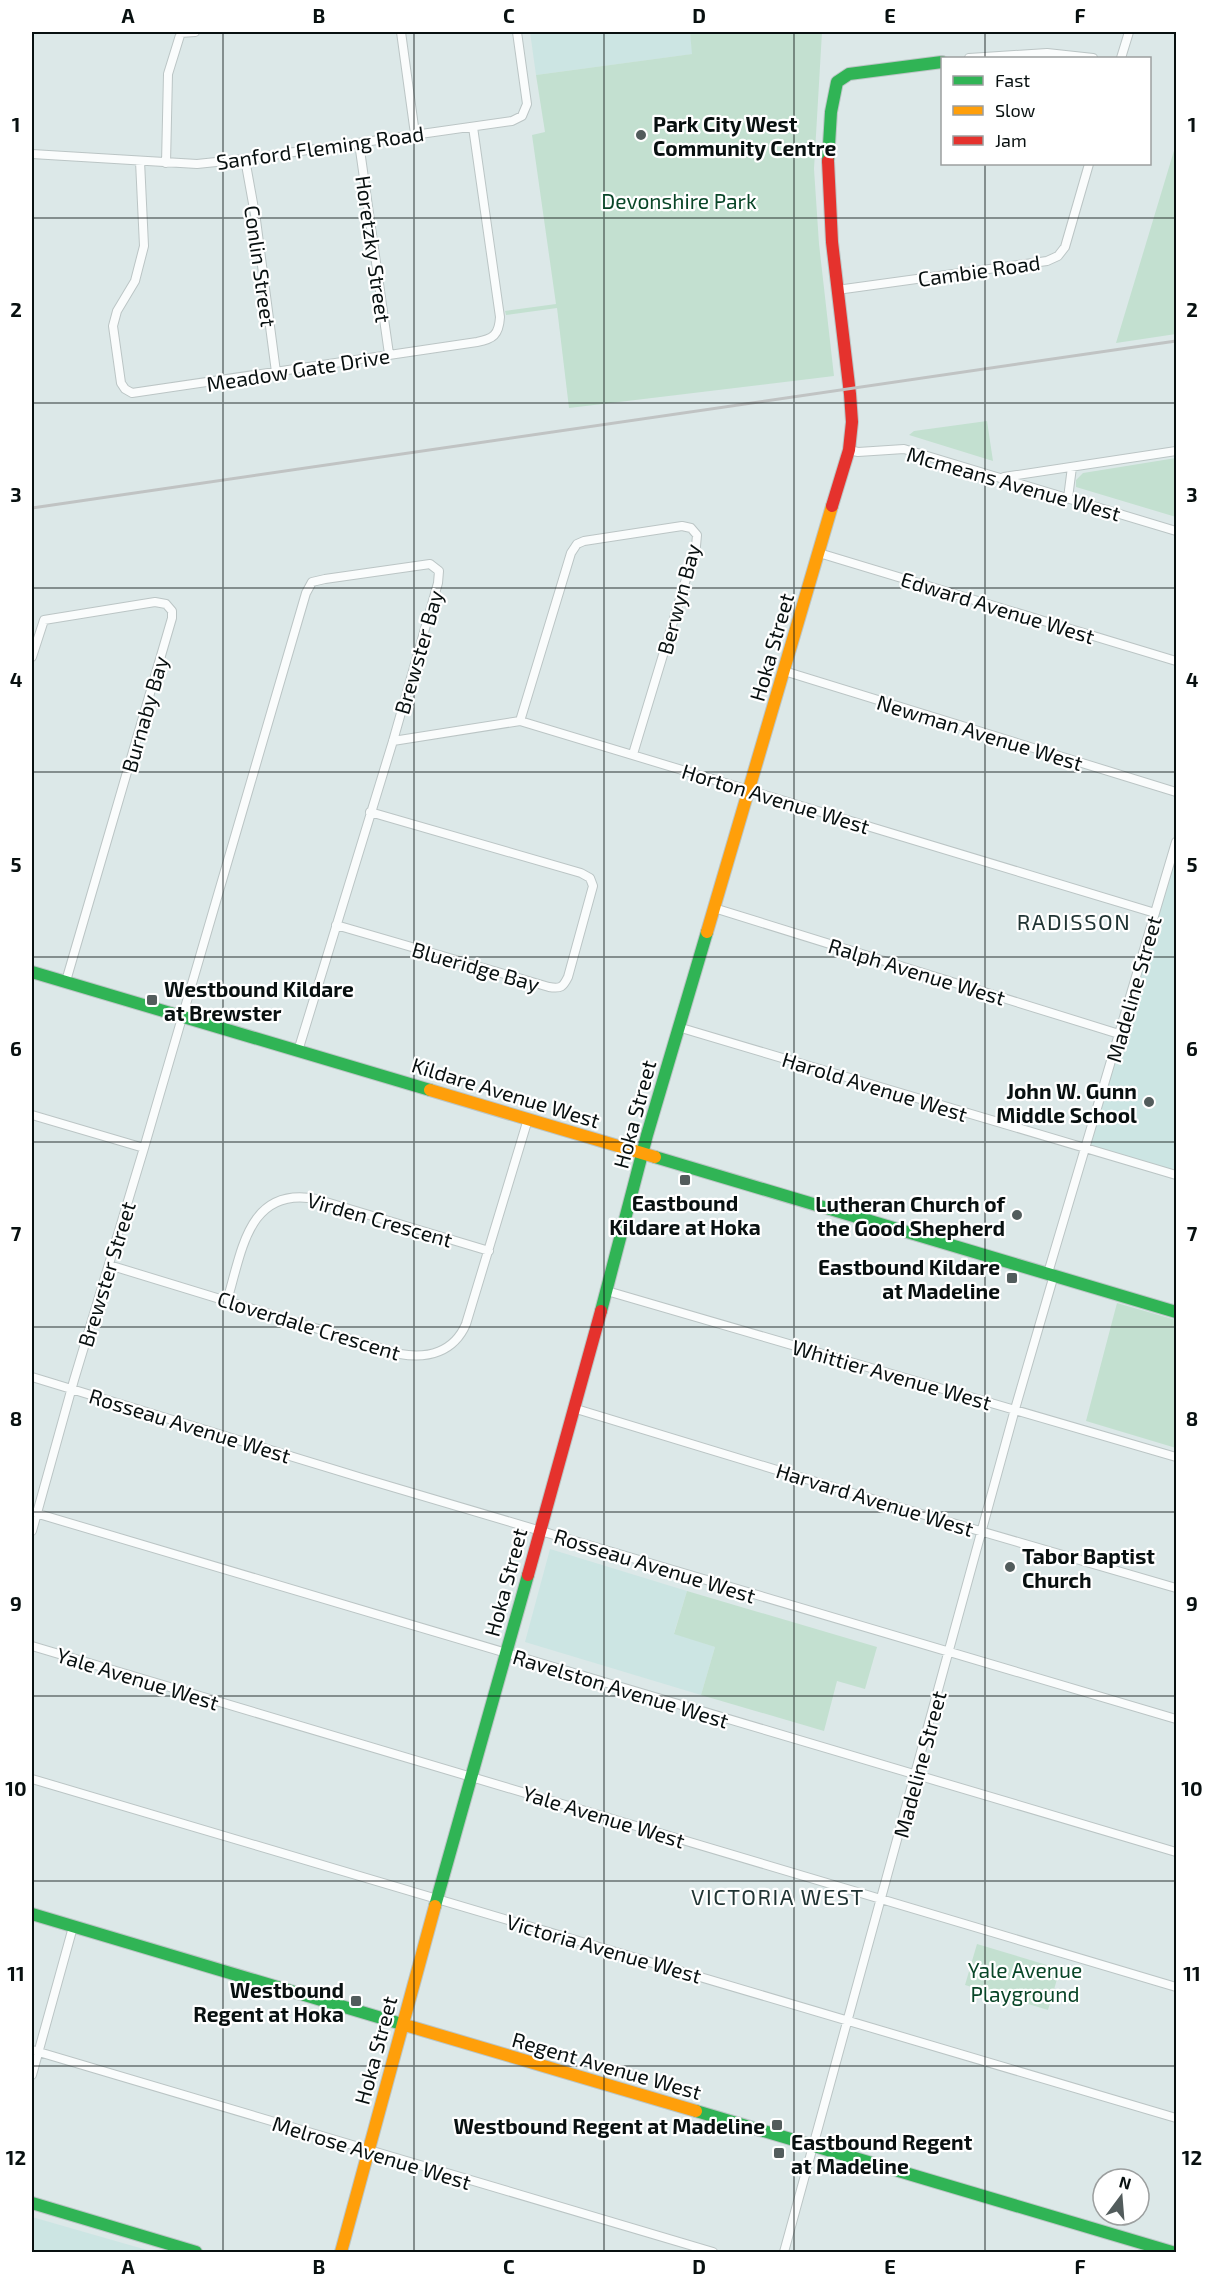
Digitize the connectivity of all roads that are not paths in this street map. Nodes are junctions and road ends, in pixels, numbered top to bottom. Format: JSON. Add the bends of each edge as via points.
{"nodes":[{"id":1,"x":180,"y":32,"type":"edge"},
{"id":2,"x":195,"y":32,"type":"edge"},
{"id":3,"x":401,"y":32,"type":"edge"},
{"id":4,"x":517,"y":32,"type":"edge"},
{"id":5,"x":1129,"y":32,"type":"edge"},
{"id":6,"x":982,"y":57,"type":"edge"},
{"id":7,"x":1085,"y":57,"type":"edge"},
{"id":8,"x":1121,"y":57,"type":"edge"},
{"id":9,"x":941,"y":62,"type":"edge"},
{"id":10,"x":473,"y":127,"type":"junction"},
{"id":11,"x":416,"y":134,"type":"junction"},
{"id":12,"x":359,"y":143,"type":"junction"},
{"id":13,"x":32,"y":154,"type":"edge"},
{"id":14,"x":245,"y":159,"type":"junction"},
{"id":15,"x":140,"y":160,"type":"junction"},
{"id":16,"x":166,"y":163,"type":"junction"},
{"id":17,"x":1089,"y":165,"type":"edge"},
{"id":18,"x":837,"y":290,"type":"junction"},
{"id":19,"x":389,"y":354,"type":"junction"},
{"id":20,"x":276,"y":372,"type":"junction"},
{"id":21,"x":849,"y":450,"type":"junction"},
{"id":22,"x":1176,"y":451,"type":"edge"},
{"id":23,"x":1072,"y":467,"type":"junction"},
{"id":24,"x":1000,"y":478,"type":"junction"},
{"id":25,"x":1068,"y":498,"type":"junction"},
{"id":26,"x":1176,"y":531,"type":"edge"},
{"id":27,"x":819,"y":553,"type":"junction"},
{"id":28,"x":32,"y":657,"type":"edge"},
{"id":29,"x":1176,"y":661,"type":"edge"},
{"id":30,"x":784,"y":671,"type":"junction"},
{"id":31,"x":520,"y":721,"type":"junction"},
{"id":32,"x":393,"y":741,"type":"junction"},
{"id":33,"x":633,"y":754,"type":"junction"},
{"id":34,"x":749,"y":790,"type":"junction"},
{"id":35,"x":1176,"y":792,"type":"edge"},
{"id":36,"x":370,"y":812,"type":"junction"},
{"id":37,"x":1176,"y":842,"type":"edge"},
{"id":38,"x":714,"y":908,"type":"junction"},
{"id":39,"x":1155,"y":913,"type":"junction"},
{"id":40,"x":336,"y":925,"type":"junction"},
{"id":41,"x":32,"y":972,"type":"edge"},
{"id":42,"x":66,"y":981,"type":"junction"},
{"id":43,"x":182,"y":1017,"type":"junction"},
{"id":44,"x":678,"y":1027,"type":"junction"},
{"id":45,"x":1119,"y":1034,"type":"junction"},
{"id":46,"x":298,"y":1051,"type":"junction"},
{"id":47,"x":32,"y":1115,"type":"edge"},
{"id":48,"x":528,"y":1119,"type":"junction"},
{"id":49,"x":144,"y":1148,"type":"junction"},
{"id":50,"x":1086,"y":1148,"type":"junction"},
{"id":51,"x":643,"y":1153,"type":"junction"},
{"id":52,"x":1176,"y":1175,"type":"edge"},
{"id":53,"x":489,"y":1251,"type":"junction"},
{"id":54,"x":109,"y":1265,"type":"junction"},
{"id":55,"x":1051,"y":1274,"type":"junction"},
{"id":56,"x":607,"y":1291,"type":"junction"},
{"id":57,"x":227,"y":1301,"type":"junction"},
{"id":58,"x":1176,"y":1312,"type":"edge"},
{"id":59,"x":32,"y":1377,"type":"edge"},
{"id":60,"x":71,"y":1389,"type":"junction"},
{"id":61,"x":573,"y":1408,"type":"junction"},
{"id":62,"x":1015,"y":1409,"type":"junction"},
{"id":63,"x":1176,"y":1457,"type":"edge"},
{"id":64,"x":34,"y":1512,"type":"edge"},
{"id":65,"x":539,"y":1530,"type":"junction"},
{"id":66,"x":32,"y":1531,"type":"edge"},
{"id":67,"x":983,"y":1531,"type":"junction"},
{"id":68,"x":1176,"y":1588,"type":"edge"},
{"id":69,"x":32,"y":1646,"type":"edge"},
{"id":70,"x":949,"y":1652,"type":"junction"},
{"id":71,"x":506,"y":1653,"type":"junction"},
{"id":72,"x":1176,"y":1719,"type":"edge"},
{"id":73,"x":915,"y":1775,"type":"junction"},
{"id":74,"x":472,"y":1777,"type":"junction"},
{"id":75,"x":32,"y":1779,"type":"edge"},
{"id":76,"x":1176,"y":1852,"type":"edge"},
{"id":77,"x":438,"y":1899,"type":"junction"},
{"id":78,"x":881,"y":1899,"type":"junction"},
{"id":79,"x":32,"y":1914,"type":"edge"},
{"id":80,"x":73,"y":1927,"type":"junction"},
{"id":81,"x":1176,"y":1987,"type":"edge"},
{"id":82,"x":847,"y":2019,"type":"junction"},
{"id":83,"x":402,"y":2024,"type":"junction"},
{"id":84,"x":35,"y":2051,"type":"edge"},
{"id":85,"x":32,"y":2075,"type":"edge"},
{"id":86,"x":1176,"y":2118,"type":"edge"},
{"id":87,"x":813,"y":2146,"type":"junction"},
{"id":88,"x":368,"y":2151,"type":"junction"},
{"id":89,"x":32,"y":2203,"type":"edge"},
{"id":90,"x":196,"y":2253,"type":"edge"},
{"id":91,"x":341,"y":2253,"type":"edge"},
{"id":92,"x":713,"y":2253,"type":"edge"},
{"id":93,"x":783,"y":2253,"type":"edge"},
{"id":94,"x":1172,"y":2253,"type":"edge"}],
"edges":[{"from":1,"to":2,"type":"street"},
{"from":1,"to":16,"type":"street","via":[[168,74]]},
{"from":3,"to":11,"type":"street"},
{"from":4,"to":10,"type":"street","name":"Sanford Fleming Road","via":[[527,104],[522,116]]},
{"from":5,"to":8,"type":"street"},
{"from":6,"to":7,"type":"street","via":[[1047,52]]},
{"from":9,"to":18,"type":"street","name":"Hoka Street","via":[[849,74],[837,82],[828,172]]},
{"from":10,"to":11,"type":"street","name":"Sanford Fleming Road"},
{"from":10,"to":19,"type":"street","name":"Meadow Gate Drive","via":[[500,317],[498,332],[477,342]]},
{"from":11,"to":12,"type":"street","name":"Sanford Fleming Road"},
{"from":12,"to":14,"type":"street","name":"Sanford Fleming Road"},
{"from":12,"to":19,"type":"street","name":"Horetzky Street"},
{"from":13,"to":15,"type":"street","name":"Sanford Fleming Road"},
{"from":14,"to":16,"type":"street","name":"Sanford Fleming Road"},
{"from":14,"to":20,"type":"street","name":"Conlin Street"},
{"from":15,"to":16,"type":"street","name":"Sanford Fleming Road"},
{"from":15,"to":20,"type":"street","name":"Meadow Gate Drive","via":[[144,246],[135,281],[113,326],[121,383],[132,393],[139,393]]},
{"from":17,"to":18,"type":"street","name":"Cambie Road","via":[[1065,247],[1058,256],[1047,261]]},
{"from":18,"to":21,"type":"street","name":"Hoka Street","via":[[853,422]]},
{"from":19,"to":20,"type":"street","name":"Meadow Gate Drive"},
{"from":21,"to":24,"type":"street","name":"Mcmeans Avenue West","via":[[904,449]]},
{"from":21,"to":27,"type":"street","name":"Hoka Street"},
{"from":22,"to":23,"type":"street"},
{"from":23,"to":24,"type":"street"},
{"from":23,"to":25,"type":"street"},
{"from":24,"to":25,"type":"street","name":"Mcmeans Avenue West"},
{"from":25,"to":26,"type":"street","name":"Mcmeans Avenue West"},
{"from":27,"to":29,"type":"street","name":"Edward Avenue West"},
{"from":27,"to":30,"type":"street","name":"Hoka Street"},
{"from":28,"to":42,"type":"street","name":"Burnaby Bay","via":[[44,620],[155,602],[172,610]]},
{"from":30,"to":34,"type":"street","name":"Hoka Street"},
{"from":30,"to":35,"type":"street","name":"Newman Avenue West"},
{"from":31,"to":32,"type":"street","name":"Horton Avenue West"},
{"from":31,"to":33,"type":"street","name":"Horton Avenue West"},
{"from":31,"to":33,"type":"street","name":"Berwyn Bay","via":[[577,544],[682,526],[691,528],[697,535],[696,546]]},
{"from":32,"to":36,"type":"street","name":"Brewster Bay"},
{"from":32,"to":43,"type":"street","name":"Brewster Bay","via":[[438,583],[439,571],[430,564],[312,582]]},
{"from":33,"to":34,"type":"street","name":"Horton Avenue West"},
{"from":34,"to":38,"type":"street","name":"Hoka Street"},
{"from":34,"to":39,"type":"street","name":"Horton Avenue West"},
{"from":36,"to":40,"type":"street","name":"Brewster Bay"},
{"from":36,"to":40,"type":"street","name":"Blueridge Bay","via":[[590,878],[593,886],[568,976],[558,989]]},
{"from":37,"to":39,"type":"street","name":"Madeline Street"},
{"from":38,"to":44,"type":"street","name":"Hoka Street"},
{"from":38,"to":45,"type":"street","name":"Ralph Avenue West"},
{"from":39,"to":45,"type":"street","name":"Madeline Street"},
{"from":40,"to":46,"type":"street","name":"Brewster Bay"},
{"from":41,"to":42,"type":"street","name":"Kildare Avenue West"},
{"from":42,"to":43,"type":"street","name":"Kildare Avenue West"},
{"from":43,"to":46,"type":"street","name":"Kildare Avenue West"},
{"from":43,"to":49,"type":"street","name":"Brewster Street"},
{"from":44,"to":50,"type":"street","name":"Harold Avenue West"},
{"from":44,"to":51,"type":"street","name":"Hoka Street"},
{"from":45,"to":50,"type":"street","name":"Madeline Street"},
{"from":46,"to":48,"type":"street","name":"Kildare Avenue West"},
{"from":47,"to":49,"type":"street"},
{"from":48,"to":51,"type":"street","name":"Kildare Avenue West"},
{"from":48,"to":53,"type":"street","name":"Cloverdale Crescent"},
{"from":49,"to":54,"type":"street","name":"Brewster Street"},
{"from":50,"to":52,"type":"street","name":"Harold Avenue West"},
{"from":50,"to":55,"type":"street","name":"Madeline Street"},
{"from":51,"to":55,"type":"street","name":"Kildare Avenue West"},
{"from":51,"to":56,"type":"street","name":"Hoka Street"},
{"from":53,"to":57,"type":"street","name":"Virden Crescent","via":[[316,1199],[282,1198],[267,1207],[252,1225]]},
{"from":53,"to":57,"type":"street","name":"Cloverdale Crescent","via":[[461,1335],[435,1354],[400,1354]]},
{"from":54,"to":57,"type":"street","name":"Cloverdale Crescent"},
{"from":54,"to":60,"type":"street","name":"Brewster Street"},
{"from":55,"to":58,"type":"street","name":"Kildare Avenue West"},
{"from":55,"to":62,"type":"street","name":"Madeline Street"},
{"from":56,"to":61,"type":"street","name":"Hoka Street"},
{"from":56,"to":62,"type":"street","name":"Whittier Avenue West"},
{"from":59,"to":60,"type":"street","name":"Rosseau Avenue West"},
{"from":60,"to":64,"type":"street","name":"Brewster Street"},
{"from":60,"to":65,"type":"street","name":"Rosseau Avenue West"},
{"from":61,"to":65,"type":"street","name":"Hoka Street"},
{"from":61,"to":67,"type":"street","name":"Harvard Avenue West"},
{"from":62,"to":63,"type":"street","name":"Whittier Avenue West"},
{"from":62,"to":67,"type":"street","name":"Madeline Street"},
{"from":64,"to":66,"type":"street","name":"Brewster Street"},
{"from":64,"to":71,"type":"street","name":"Ravelston Avenue West"},
{"from":65,"to":70,"type":"street","name":"Rosseau Avenue West"},
{"from":65,"to":71,"type":"street","name":"Hoka Street"},
{"from":67,"to":68,"type":"street","name":"Harvard Avenue West"},
{"from":67,"to":70,"type":"street","name":"Madeline Street"},
{"from":69,"to":74,"type":"street","name":"Yale Avenue West"},
{"from":70,"to":72,"type":"street","name":"Rosseau Avenue West"},
{"from":70,"to":73,"type":"street","name":"Madeline Street"},
{"from":71,"to":73,"type":"street","name":"Ravelston Avenue West"},
{"from":71,"to":74,"type":"street","name":"Hoka Street"},
{"from":73,"to":76,"type":"street","name":"Ravelston Avenue West"},
{"from":73,"to":78,"type":"street","name":"Madeline Street"},
{"from":74,"to":77,"type":"street","name":"Hoka Street"},
{"from":74,"to":78,"type":"street","name":"Yale Avenue West"},
{"from":75,"to":77,"type":"street","name":"Victoria Avenue West"},
{"from":77,"to":82,"type":"street","name":"Victoria Avenue West"},
{"from":77,"to":83,"type":"street","name":"Hoka Street"},
{"from":78,"to":81,"type":"street","name":"Yale Avenue West"},
{"from":78,"to":82,"type":"street","name":"Madeline Street"},
{"from":79,"to":80,"type":"street","name":"Regent Avenue West"},
{"from":80,"to":83,"type":"street","name":"Regent Avenue West"},
{"from":80,"to":84,"type":"street"},
{"from":82,"to":86,"type":"street","name":"Victoria Avenue West"},
{"from":82,"to":87,"type":"street","name":"Madeline Street"},
{"from":83,"to":87,"type":"street","name":"Regent Avenue West"},
{"from":83,"to":88,"type":"street","name":"Hoka Street"},
{"from":84,"to":85,"type":"street"},
{"from":84,"to":88,"type":"street","name":"Melrose Avenue West"},
{"from":87,"to":93,"type":"street","name":"Madeline Street"},
{"from":87,"to":94,"type":"street","name":"Regent Avenue West"},
{"from":88,"to":91,"type":"street","name":"Hoka Street"},
{"from":88,"to":92,"type":"street","name":"Melrose Avenue West"},
{"from":89,"to":90,"type":"street"}]}
